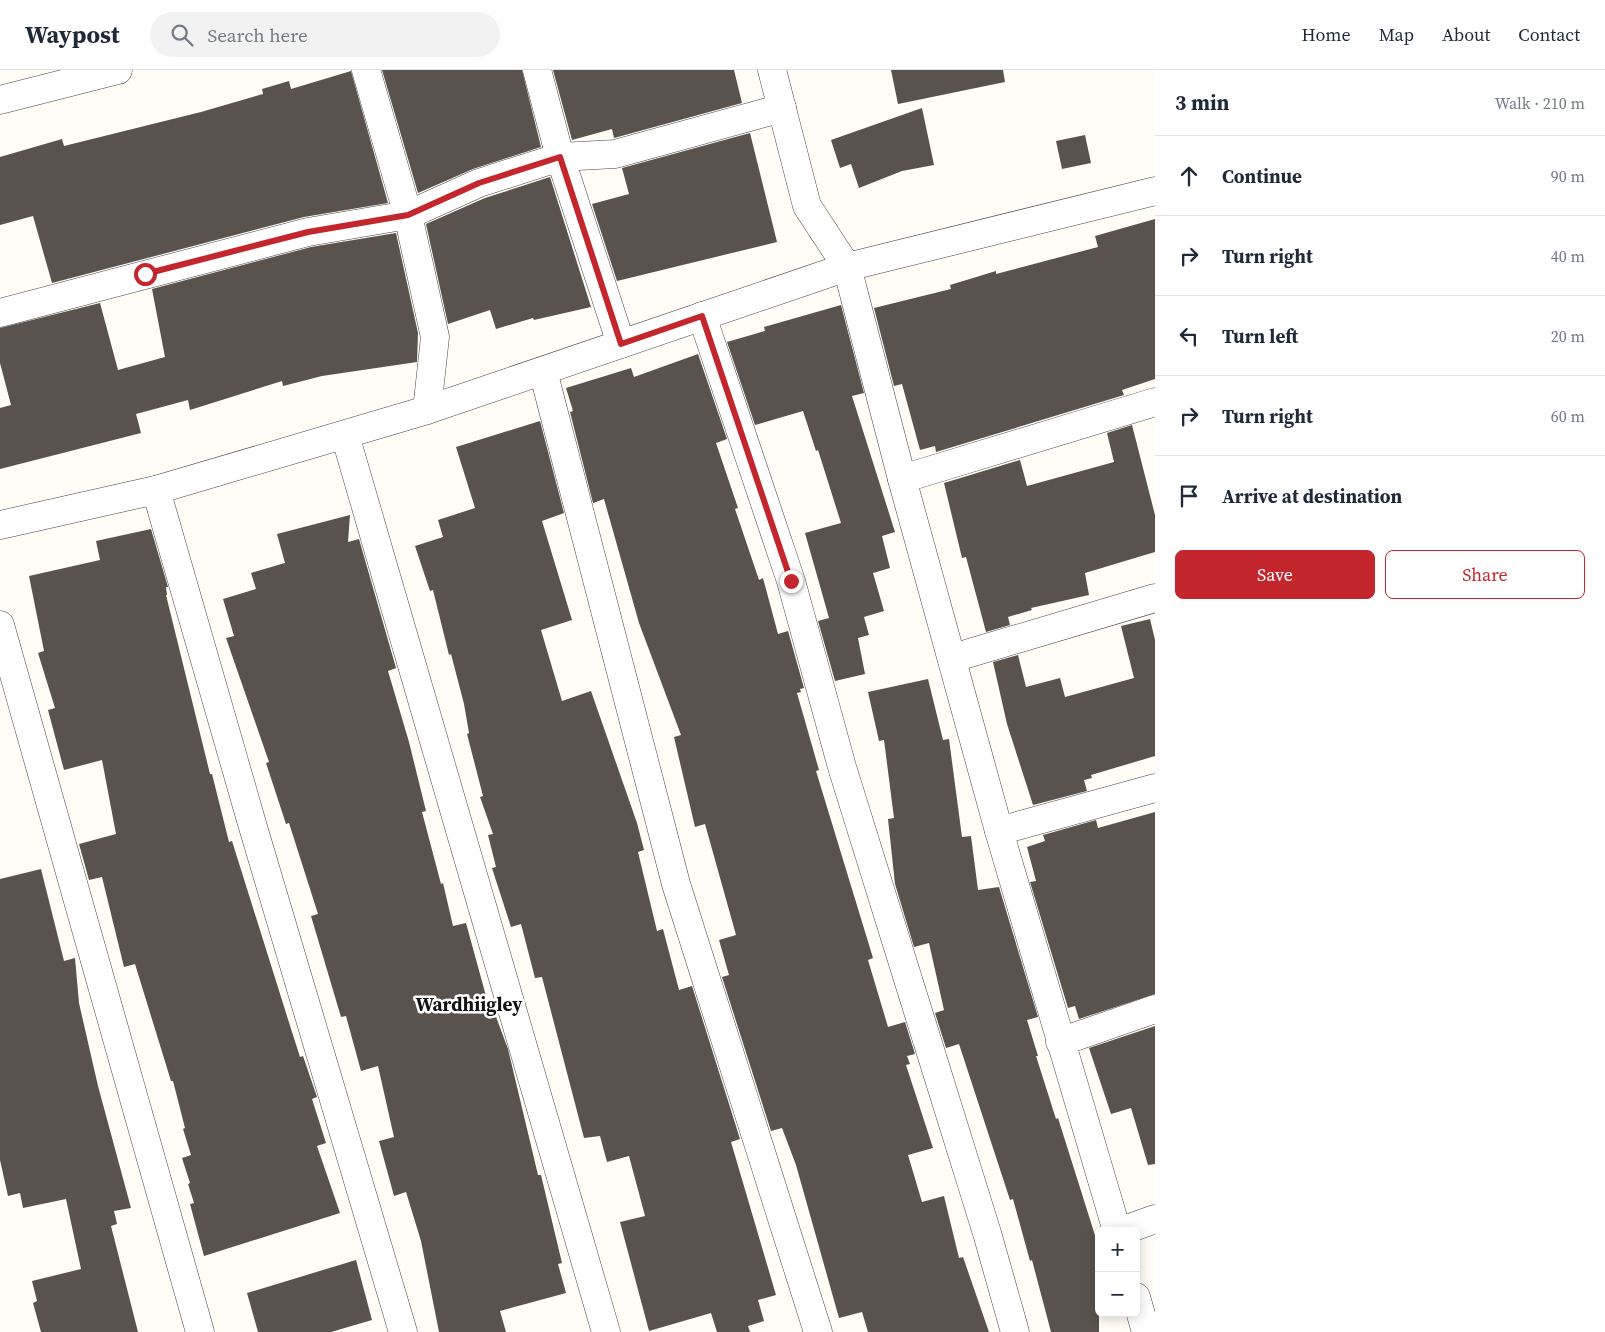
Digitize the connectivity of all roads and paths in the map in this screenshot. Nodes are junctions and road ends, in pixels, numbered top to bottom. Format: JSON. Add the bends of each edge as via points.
{"nodes":[{"id":1,"x":118,"y":70,"type":"edge"},
{"id":2,"x":366,"y":70,"type":"edge"},
{"id":3,"x":537,"y":70,"type":"edge"},
{"id":4,"x":772,"y":70,"type":"edge"},
{"id":5,"x":0,"y":100,"type":"edge"},
{"id":6,"x":782,"y":108,"type":"junction"},
{"id":7,"x":560,"y":157,"type":"junction"},
{"id":8,"x":1155,"y":190,"type":"edge"},
{"id":9,"x":408,"y":215,"type":"junction"},
{"id":10,"x":847,"y":268,"type":"junction"},
{"id":11,"x":0,"y":313,"type":"edge"},
{"id":12,"x":702,"y":316,"type":"junction"},
{"id":13,"x":621,"y":344,"type":"junction"},
{"id":14,"x":543,"y":371,"type":"junction"},
{"id":15,"x":1155,"y":402,"type":"edge"},
{"id":16,"x":427,"y":410,"type":"junction"},
{"id":17,"x":345,"y":435,"type":"junction"},
{"id":18,"x":902,"y":478,"type":"junction"},
{"id":19,"x":156,"y":490,"type":"junction"},
{"id":20,"x":0,"y":526,"type":"edge"},
{"id":21,"x":1155,"y":598,"type":"edge"},
{"id":22,"x":0,"y":625,"type":"edge"},
{"id":23,"x":953,"y":658,"type":"junction"},
{"id":24,"x":1155,"y":788,"type":"edge"},
{"id":25,"x":999,"y":831,"type":"junction"},
{"id":26,"x":1155,"y":1009,"type":"edge"},
{"id":27,"x":1060,"y":1042,"type":"junction"},
{"id":28,"x":1155,"y":1219,"type":"edge"},
{"id":29,"x":1117,"y":1227,"type":"edge"},
{"id":30,"x":1133,"y":1227,"type":"edge"},
{"id":31,"x":1140,"y":1311,"type":"edge"},
{"id":32,"x":200,"y":1332,"type":"edge"},
{"id":33,"x":403,"y":1332,"type":"edge"},
{"id":34,"x":606,"y":1332,"type":"edge"},
{"id":35,"x":818,"y":1332,"type":"edge"},
{"id":36,"x":1015,"y":1332,"type":"edge"},
{"id":37,"x":1146,"y":1332,"type":"edge"}],
"edges":[{"from":1,"to":5,"type":"street"},
{"from":2,"to":9,"type":"street"},
{"from":3,"to":7,"type":"street"},
{"from":4,"to":6,"type":"street"},
{"from":6,"to":7,"type":"street","via":[[615,154]]},
{"from":6,"to":10,"type":"street","via":[[807,206]]},
{"from":7,"to":9,"type":"street","via":[[479,183]]},
{"from":7,"to":13,"type":"street"},
{"from":8,"to":10,"type":"street"},
{"from":9,"to":11,"type":"street","via":[[308,232]]},
{"from":9,"to":16,"type":"street","via":[[435,337]]},
{"from":10,"to":12,"type":"street"},
{"from":10,"to":18,"type":"street"},
{"from":12,"to":13,"type":"street"},
{"from":12,"to":36,"type":"street","via":[[791,581],[842,767]]},
{"from":13,"to":14,"type":"street"},
{"from":14,"to":16,"type":"street"},
{"from":14,"to":35,"type":"street","via":[[676,884]]},
{"from":15,"to":18,"type":"street"},
{"from":16,"to":17,"type":"street"},
{"from":17,"to":19,"type":"street"},
{"from":17,"to":34,"type":"street"},
{"from":18,"to":23,"type":"street"},
{"from":19,"to":20,"type":"street"},
{"from":19,"to":33,"type":"street","via":[[252,828]]},
{"from":21,"to":23,"type":"street"},
{"from":22,"to":32,"type":"street"},
{"from":23,"to":25,"type":"street"},
{"from":24,"to":25,"type":"street"},
{"from":25,"to":27,"type":"street"},
{"from":26,"to":27,"type":"street"},
{"from":27,"to":29,"type":"street"},
{"from":28,"to":30,"type":"street"},
{"from":31,"to":37,"type":"street"}]}
